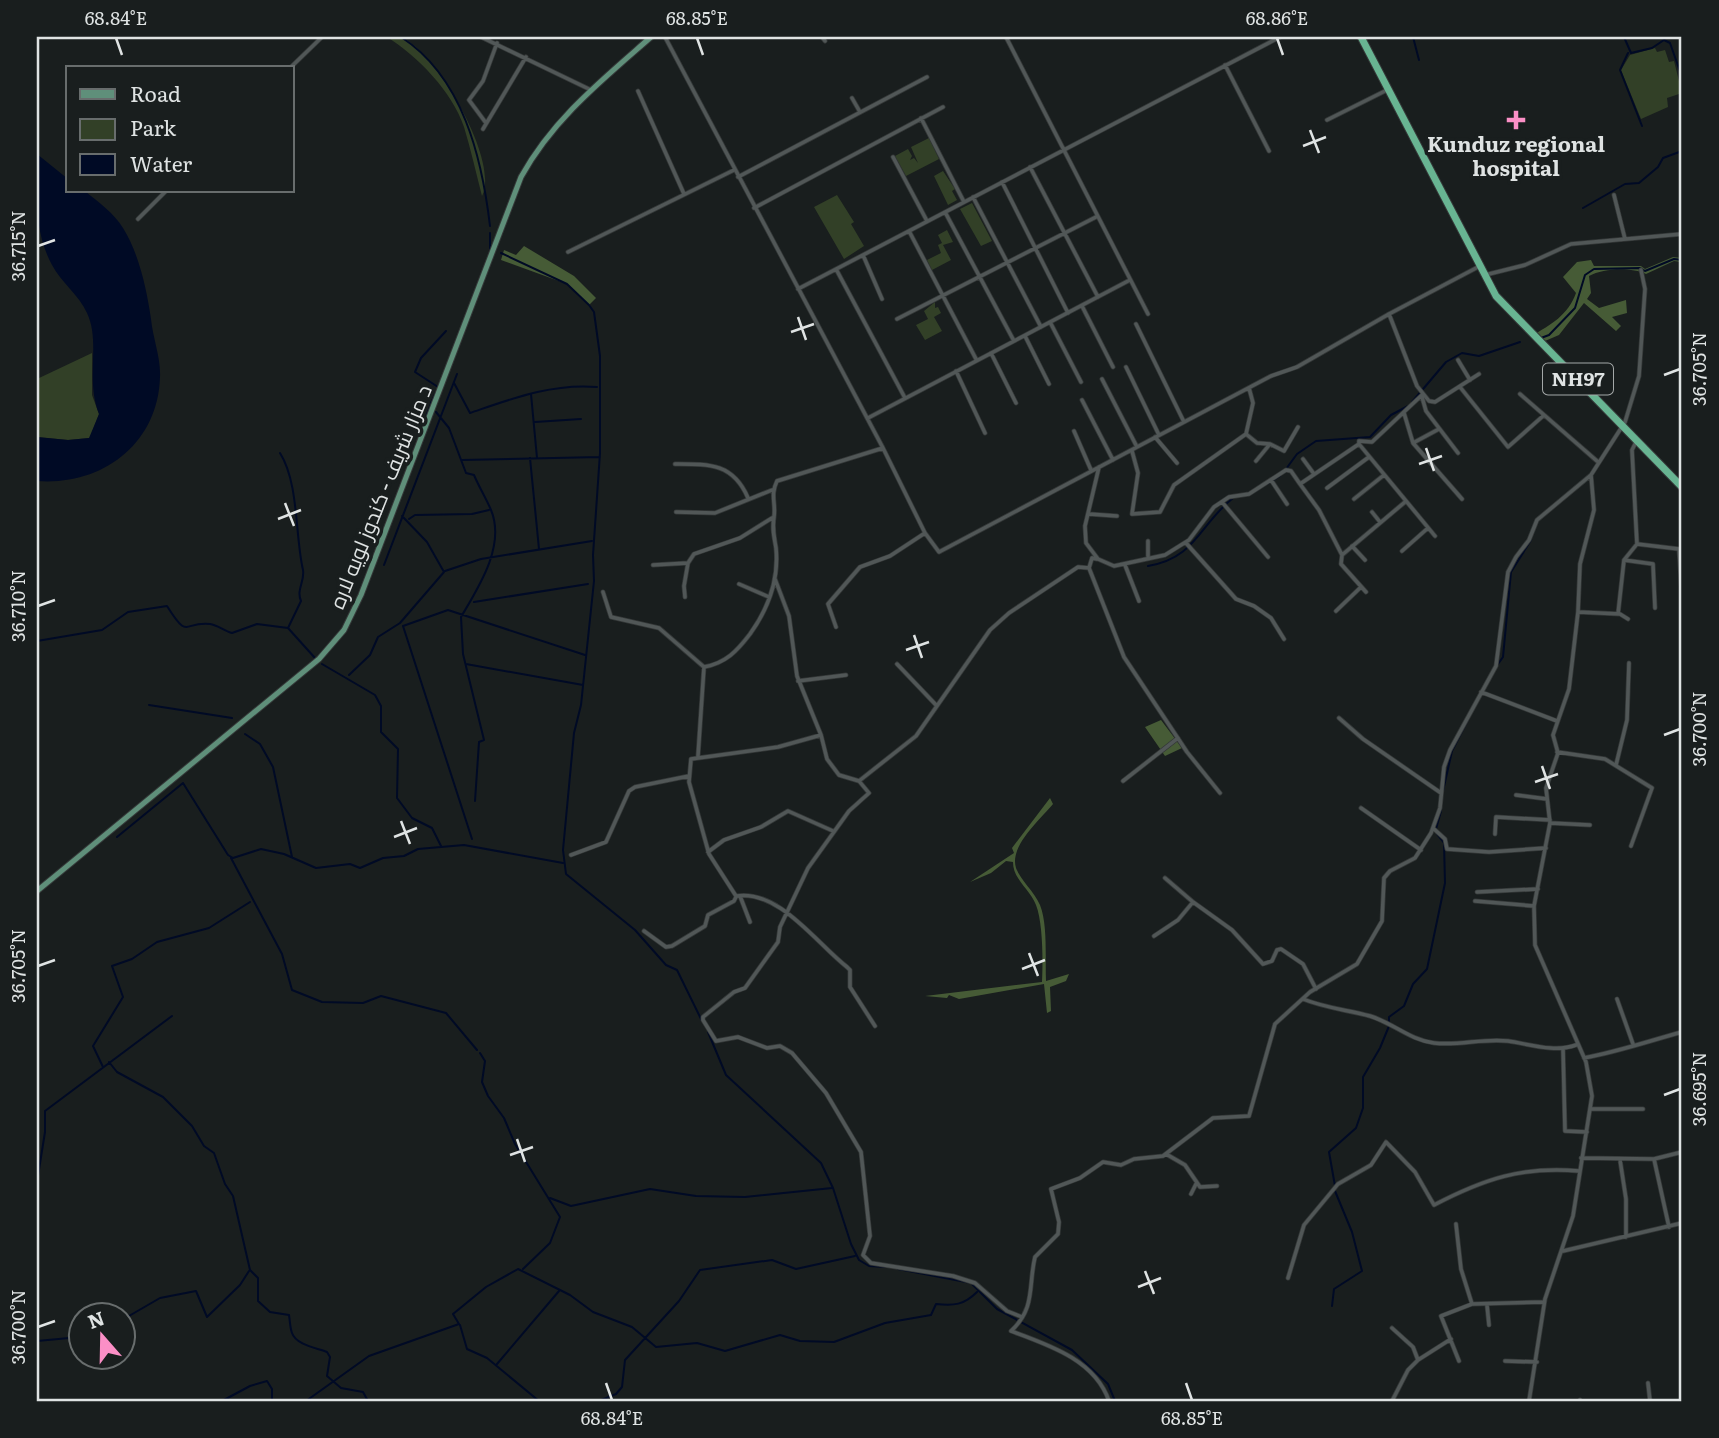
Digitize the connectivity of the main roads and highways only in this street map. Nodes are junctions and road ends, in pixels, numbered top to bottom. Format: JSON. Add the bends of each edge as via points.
{"nodes":[{"id":1,"x":651,"y":37,"type":"edge"},
{"id":2,"x":1361,"y":37,"type":"edge"},
{"id":3,"x":1682,"y":487,"type":"edge"},
{"id":4,"x":37,"y":891,"type":"edge"}],
"edges":[{"from":1,"to":4,"type":"main road","name":"د مزار شریف - کندوز لویه لاره","via":[[551,130],[521,177],[344,631],[319,659]]},
{"from":2,"to":3,"type":"highway","number":"NH97","via":[[1483,276],[1512,315]]}]}
